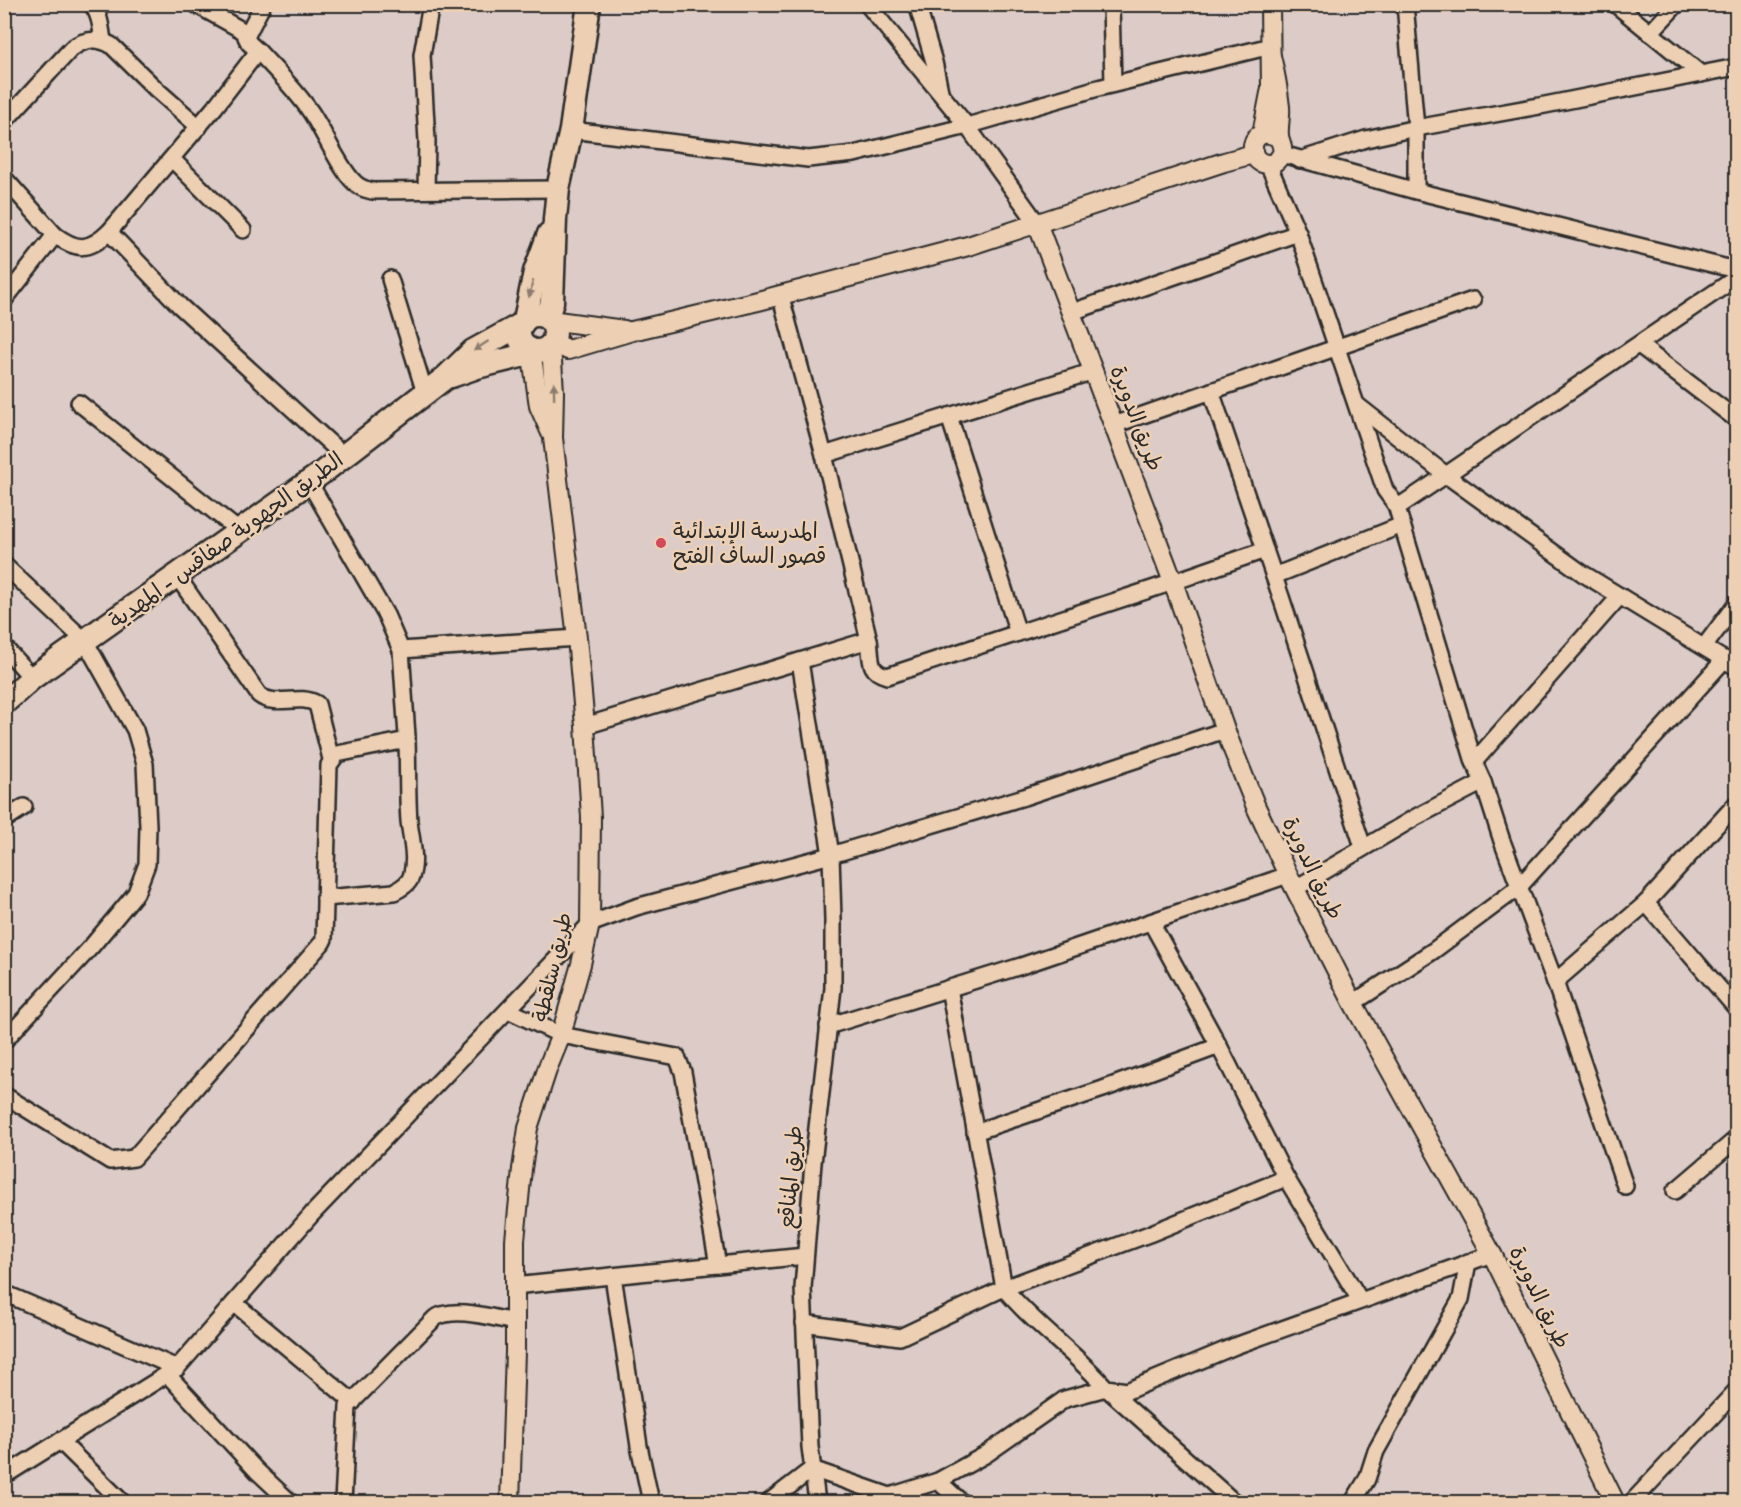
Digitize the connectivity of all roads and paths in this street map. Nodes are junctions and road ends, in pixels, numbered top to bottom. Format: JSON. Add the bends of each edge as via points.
{"nodes":[{"id":1,"x":91,"y":4,"type":"edge"},
{"id":2,"x":195,"y":4,"type":"edge"},
{"id":3,"x":263,"y":4,"type":"edge"},
{"id":4,"x":431,"y":4,"type":"edge"},
{"id":5,"x":589,"y":4,"type":"edge"},
{"id":6,"x":867,"y":4,"type":"edge"},
{"id":7,"x":917,"y":4,"type":"edge"},
{"id":8,"x":1111,"y":4,"type":"edge"},
{"id":9,"x":1270,"y":4,"type":"edge"},
{"id":10,"x":1405,"y":4,"type":"edge"},
{"id":11,"x":1615,"y":4,"type":"edge"},
{"id":12,"x":1677,"y":4,"type":"edge"},
{"id":13,"x":247,"y":33,"type":"junction"},
{"id":14,"x":1650,"y":33,"type":"junction"},
{"id":15,"x":103,"y":41,"type":"junction"},
{"id":16,"x":258,"y":51,"type":"junction"},
{"id":17,"x":1271,"y":51,"type":"junction"},
{"id":18,"x":1737,"y":67,"type":"edge"},
{"id":19,"x":1701,"y":74,"type":"junction"},
{"id":20,"x":1113,"y":84,"type":"junction"},
{"id":21,"x":941,"y":95,"type":"junction"},
{"id":22,"x":4,"y":122,"type":"edge"},
{"id":23,"x":967,"y":126,"type":"junction"},
{"id":24,"x":199,"y":127,"type":"junction"},
{"id":25,"x":1416,"y":128,"type":"junction"},
{"id":26,"x":571,"y":130,"type":"junction"},
{"id":27,"x":1269,"y":149,"type":"junction"},
{"id":28,"x":172,"y":159,"type":"junction"},
{"id":29,"x":1300,"y":160,"type":"junction"},
{"id":30,"x":4,"y":178,"type":"edge"},
{"id":31,"x":558,"y":189,"type":"junction"},
{"id":32,"x":426,"y":190,"type":"junction"},
{"id":33,"x":1416,"y":190,"type":"junction"},
{"id":34,"x":1037,"y":223,"type":"junction"},
{"id":35,"x":243,"y":230,"type":"dead end"},
{"id":36,"x":109,"y":232,"type":"junction"},
{"id":37,"x":1298,"y":233,"type":"junction"},
{"id":38,"x":55,"y":236,"type":"junction"},
{"id":39,"x":1737,"y":270,"type":"edge"},
{"id":40,"x":1737,"y":278,"type":"edge"},
{"id":41,"x":390,"y":279,"type":"dead end"},
{"id":42,"x":780,"y":294,"type":"junction"},
{"id":43,"x":4,"y":300,"type":"edge"},
{"id":44,"x":1473,"y":300,"type":"dead end"},
{"id":45,"x":1072,"y":312,"type":"junction"},
{"id":46,"x":632,"y":331,"type":"junction"},
{"id":47,"x":538,"y":333,"type":"junction"},
{"id":48,"x":1639,"y":345,"type":"junction"},
{"id":49,"x":1337,"y":346,"type":"junction"},
{"id":50,"x":1094,"y":371,"type":"junction"},
{"id":51,"x":1211,"y":391,"type":"junction"},
{"id":52,"x":425,"y":393,"type":"junction"},
{"id":53,"x":79,"y":403,"type":"dead end"},
{"id":54,"x":1357,"y":405,"type":"junction"},
{"id":55,"x":949,"y":416,"type":"junction"},
{"id":56,"x":1737,"y":419,"type":"edge"},
{"id":57,"x":1114,"y":425,"type":"junction"},
{"id":58,"x":824,"y":455,"type":"junction"},
{"id":59,"x":344,"y":456,"type":"junction"},
{"id":60,"x":1446,"y":475,"type":"junction"},
{"id":61,"x":309,"y":482,"type":"junction"},
{"id":62,"x":1396,"y":505,"type":"junction"},
{"id":63,"x":1402,"y":525,"type":"junction"},
{"id":64,"x":239,"y":531,"type":"junction"},
{"id":65,"x":1265,"y":550,"type":"junction"},
{"id":66,"x":4,"y":565,"type":"edge"},
{"id":67,"x":177,"y":576,"type":"junction"},
{"id":68,"x":1274,"y":576,"type":"junction"},
{"id":69,"x":1173,"y":582,"type":"junction"},
{"id":70,"x":1620,"y":596,"type":"junction"},
{"id":71,"x":1737,"y":604,"type":"edge"},
{"id":72,"x":1018,"y":633,"type":"junction"},
{"id":73,"x":577,"y":638,"type":"junction"},
{"id":74,"x":869,"y":640,"type":"junction"},
{"id":75,"x":85,"y":641,"type":"junction"},
{"id":76,"x":4,"y":647,"type":"edge"},
{"id":77,"x":1704,"y":647,"type":"junction"},
{"id":78,"x":401,"y":650,"type":"junction"},
{"id":79,"x":800,"y":661,"type":"junction"},
{"id":80,"x":1731,"y":663,"type":"edge"},
{"id":81,"x":32,"y":678,"type":"junction"},
{"id":82,"x":4,"y":703,"type":"edge"},
{"id":83,"x":585,"y":726,"type":"junction"},
{"id":84,"x":1225,"y":730,"type":"junction"},
{"id":85,"x":407,"y":740,"type":"junction"},
{"id":86,"x":331,"y":759,"type":"junction"},
{"id":87,"x":1474,"y":762,"type":"junction"},
{"id":88,"x":1483,"y":782,"type":"junction"},
{"id":89,"x":1736,"y":806,"type":"edge"},
{"id":90,"x":24,"y":807,"type":"dead end"},
{"id":91,"x":4,"y":820,"type":"edge"},
{"id":92,"x":1363,"y":848,"type":"junction"},
{"id":93,"x":831,"y":855,"type":"junction"},
{"id":94,"x":1292,"y":882,"type":"junction"},
{"id":95,"x":1519,"y":886,"type":"junction"},
{"id":96,"x":325,"y":898,"type":"junction"},
{"id":97,"x":1646,"y":903,"type":"junction"},
{"id":98,"x":1150,"y":922,"type":"junction"},
{"id":99,"x":590,"y":924,"type":"junction"},
{"id":100,"x":1555,"y":982,"type":"junction"},
{"id":101,"x":949,"y":988,"type":"junction"},
{"id":102,"x":1353,"y":1003,"type":"junction"},
{"id":103,"x":1737,"y":1008,"type":"edge"},
{"id":104,"x":508,"y":1010,"type":"junction"},
{"id":105,"x":828,"y":1026,"type":"junction"},
{"id":106,"x":561,"y":1035,"type":"junction"},
{"id":107,"x":4,"y":1041,"type":"edge"},
{"id":108,"x":1219,"y":1046,"type":"junction"},
{"id":109,"x":4,"y":1095,"type":"edge"},
{"id":110,"x":975,"y":1132,"type":"junction"},
{"id":111,"x":1737,"y":1138,"type":"edge"},
{"id":112,"x":1286,"y":1178,"type":"junction"},
{"id":113,"x":1625,"y":1186,"type":"dead end"},
{"id":114,"x":1675,"y":1191,"type":"dead end"},
{"id":115,"x":1492,"y":1254,"type":"junction"},
{"id":116,"x":805,"y":1256,"type":"junction"},
{"id":117,"x":1468,"y":1262,"type":"junction"},
{"id":118,"x":718,"y":1264,"type":"junction"},
{"id":119,"x":613,"y":1276,"type":"junction"},
{"id":120,"x":514,"y":1286,"type":"junction"},
{"id":121,"x":1004,"y":1288,"type":"junction"},
{"id":122,"x":4,"y":1293,"type":"edge"},
{"id":123,"x":1359,"y":1300,"type":"junction"},
{"id":124,"x":234,"y":1304,"type":"junction"},
{"id":125,"x":515,"y":1322,"type":"junction"},
{"id":126,"x":804,"y":1323,"type":"junction"},
{"id":127,"x":172,"y":1371,"type":"junction"},
{"id":128,"x":1106,"y":1388,"type":"junction"},
{"id":129,"x":1737,"y":1391,"type":"edge"},
{"id":130,"x":353,"y":1401,"type":"junction"},
{"id":131,"x":60,"y":1441,"type":"junction"},
{"id":132,"x":812,"y":1469,"type":"junction"},
{"id":133,"x":4,"y":1476,"type":"edge"},
{"id":134,"x":938,"y":1481,"type":"junction"},
{"id":135,"x":122,"y":1503,"type":"edge"},
{"id":136,"x":290,"y":1503,"type":"edge"},
{"id":137,"x":343,"y":1503,"type":"edge"},
{"id":138,"x":510,"y":1503,"type":"edge"},
{"id":139,"x":651,"y":1503,"type":"edge"},
{"id":140,"x":769,"y":1503,"type":"edge"},
{"id":141,"x":817,"y":1503,"type":"edge"},
{"id":142,"x":961,"y":1503,"type":"edge"},
{"id":143,"x":1234,"y":1503,"type":"edge"},
{"id":144,"x":1353,"y":1503,"type":"edge"},
{"id":145,"x":1615,"y":1503,"type":"edge"},
{"id":146,"x":1632,"y":1503,"type":"edge"}],
"edges":[{"from":1,"to":15,"type":"street","via":[[100,20]]},
{"from":2,"to":13,"type":"street"},
{"from":3,"to":13,"type":"street"},
{"from":4,"to":32,"type":"street","via":[[422,55]]},
{"from":5,"to":26,"type":"main road"},
{"from":6,"to":21,"type":"street"},
{"from":7,"to":21,"type":"street"},
{"from":8,"to":20,"type":"street"},
{"from":9,"to":17,"type":"street"},
{"from":10,"to":25,"type":"street"},
{"from":11,"to":14,"type":"street"},
{"from":12,"to":14,"type":"street"},
{"from":13,"to":16,"type":"street","via":[[247,40]]},
{"from":14,"to":19,"type":"street"},
{"from":15,"to":22,"type":"street","via":[[91,40],[71,48]]},
{"from":15,"to":24,"type":"street"},
{"from":16,"to":24,"type":"street"},
{"from":16,"to":32,"type":"street","via":[[294,89],[356,184],[372,191]]},
{"from":17,"to":20,"type":"street"},
{"from":17,"to":27,"type":"street"},
{"from":18,"to":19,"type":"street"},
{"from":19,"to":25,"type":"street"},
{"from":20,"to":23,"type":"street"},
{"from":21,"to":23,"type":"street"},
{"from":23,"to":26,"type":"street","via":[[854,154],[808,159]]},
{"from":23,"to":34,"type":"street"},
{"from":24,"to":28,"type":"street"},
{"from":25,"to":29,"type":"street"},
{"from":25,"to":33,"type":"street"},
{"from":26,"to":31,"type":"main road"},
{"from":27,"to":29,"type":"street"},
{"from":27,"to":34,"type":"street"},
{"from":27,"to":37,"type":"street"},
{"from":28,"to":35,"type":"street"},
{"from":28,"to":36,"type":"street"},
{"from":29,"to":33,"type":"street"},
{"from":30,"to":38,"type":"street"},
{"from":31,"to":32,"type":"street"},
{"from":31,"to":47,"type":"main road","via":[[552,302]]},
{"from":33,"to":39,"type":"street"},
{"from":34,"to":42,"type":"street","via":[[968,246]]},
{"from":34,"to":45,"type":"street","name":"طريق الدويرة"},
{"from":36,"to":38,"type":"street","via":[[92,245],[78,248]]},
{"from":36,"to":59,"type":"street","via":[[180,306]]},
{"from":37,"to":45,"type":"street"},
{"from":37,"to":49,"type":"street"},
{"from":38,"to":43,"type":"street"},
{"from":40,"to":48,"type":"street"},
{"from":41,"to":52,"type":"street"},
{"from":42,"to":46,"type":"street"},
{"from":42,"to":58,"type":"street"},
{"from":44,"to":49,"type":"street"},
{"from":45,"to":50,"type":"street","name":"طريق الدويرة"},
{"from":46,"to":47,"type":"street"},
{"from":46,"to":47,"type":"street","via":[[568,350]]},
{"from":47,"to":52,"type":"main road","name":"الطريق الجهوية صفاقس - المهدية","via":[[473,351]]},
{"from":47,"to":73,"type":"street","name":"طريق سلقطة","via":[[539,406],[553,438]]},
{"from":48,"to":56,"type":"street"},
{"from":48,"to":60,"type":"street"},
{"from":49,"to":51,"type":"street"},
{"from":49,"to":54,"type":"street"},
{"from":50,"to":55,"type":"street"},
{"from":50,"to":57,"type":"street","name":"طريق الدويرة"},
{"from":51,"to":57,"type":"street"},
{"from":51,"to":65,"type":"street"},
{"from":52,"to":59,"type":"main road","name":"الطريق الجهوية صفاقس - المهدية"},
{"from":53,"to":64,"type":"street"},
{"from":54,"to":60,"type":"street"},
{"from":54,"to":62,"type":"street","via":[[1385,490]]},
{"from":55,"to":58,"type":"street"},
{"from":55,"to":72,"type":"street"},
{"from":57,"to":69,"type":"street","name":"طريق الدويرة"},
{"from":58,"to":74,"type":"street"},
{"from":59,"to":61,"type":"main road","name":"الطريق الجهوية صفاقس - المهدية"},
{"from":60,"to":62,"type":"street"},
{"from":60,"to":70,"type":"street"},
{"from":61,"to":64,"type":"main road","name":"الطريق الجهوية صفاقس - المهدية"},
{"from":61,"to":78,"type":"street","via":[[386,615]]},
{"from":62,"to":63,"type":"street"},
{"from":63,"to":68,"type":"street"},
{"from":63,"to":87,"type":"street"},
{"from":64,"to":67,"type":"main road","name":"الطريق الجهوية صفاقس - المهدية"},
{"from":65,"to":68,"type":"street"},
{"from":65,"to":69,"type":"street"},
{"from":66,"to":75,"type":"street"},
{"from":67,"to":75,"type":"main road","name":"الطريق الجهوية صفاقس - المهدية"},
{"from":67,"to":86,"type":"street","via":[[259,695],[274,700],[309,699],[317,704]]},
{"from":68,"to":92,"type":"street"},
{"from":69,"to":72,"type":"street"},
{"from":69,"to":84,"type":"street","name":"طريق الدويرة"},
{"from":70,"to":77,"type":"street"},
{"from":70,"to":87,"type":"street"},
{"from":71,"to":77,"type":"street"},
{"from":72,"to":74,"type":"street","via":[[887,676],[873,669]]},
{"from":73,"to":78,"type":"street"},
{"from":73,"to":83,"type":"street","name":"طريق سلقطة"},
{"from":74,"to":79,"type":"street"},
{"from":75,"to":81,"type":"main road","name":"الطريق الجهوية صفاقس - المهدية"},
{"from":75,"to":107,"type":"street","via":[[135,730],[145,764],[147,864],[136,893]]},
{"from":76,"to":81,"type":"street"},
{"from":77,"to":80,"type":"street"},
{"from":78,"to":85,"type":"street"},
{"from":79,"to":83,"type":"street"},
{"from":79,"to":93,"type":"street","name":"طريق المناقع"},
{"from":80,"to":95,"type":"street","via":[[1614,780]]},
{"from":81,"to":82,"type":"main road","name":"الطريق الجهوية صفاقس - المهدية"},
{"from":83,"to":99,"type":"street","name":"طريق سلقطة","via":[[591,817]]},
{"from":84,"to":93,"type":"street","via":[[1024,797]]},
{"from":84,"to":94,"type":"street","name":"طريق الدويرة"},
{"from":85,"to":86,"type":"street","via":[[337,754]]},
{"from":85,"to":96,"type":"street","via":[[413,855],[409,881],[394,892]]},
{"from":86,"to":96,"type":"street"},
{"from":87,"to":88,"type":"street"},
{"from":88,"to":92,"type":"street"},
{"from":88,"to":95,"type":"street"},
{"from":89,"to":97,"type":"street"},
{"from":90,"to":91,"type":"street"},
{"from":92,"to":94,"type":"street"},
{"from":93,"to":99,"type":"street","via":[[636,907]]},
{"from":93,"to":105,"type":"street","name":"طريق المناقع","via":[[833,988]]},
{"from":94,"to":98,"type":"street"},
{"from":94,"to":102,"type":"street","name":"طريق الدويرة"},
{"from":95,"to":100,"type":"street"},
{"from":95,"to":102,"type":"street","via":[[1433,951]]},
{"from":96,"to":109,"type":"street","via":[[324,939],[319,948],[134,1158],[110,1161]]},
{"from":97,"to":100,"type":"street"},
{"from":97,"to":103,"type":"street"},
{"from":98,"to":101,"type":"street"},
{"from":98,"to":108,"type":"street"},
{"from":99,"to":104,"type":"street"},
{"from":99,"to":106,"type":"street","name":"طريق سلقطة"},
{"from":100,"to":113,"type":"street"},
{"from":101,"to":105,"type":"street"},
{"from":101,"to":110,"type":"street"},
{"from":102,"to":115,"type":"street","name":"طريق الدويرة"},
{"from":104,"to":106,"type":"street"},
{"from":104,"to":124,"type":"street","via":[[312,1214]]},
{"from":105,"to":116,"type":"street","name":"طريق المناقع"},
{"from":106,"to":118,"type":"street","via":[[677,1058],[683,1072]]},
{"from":106,"to":120,"type":"street","name":"طريق سلقطة","via":[[528,1128],[518,1202]]},
{"from":108,"to":110,"type":"street"},
{"from":108,"to":112,"type":"street"},
{"from":110,"to":121,"type":"street"},
{"from":111,"to":114,"type":"street"},
{"from":112,"to":121,"type":"street"},
{"from":112,"to":123,"type":"street"},
{"from":115,"to":117,"type":"street"},
{"from":115,"to":145,"type":"street","name":"طريق الدويرة"},
{"from":116,"to":118,"type":"street"},
{"from":116,"to":126,"type":"street","name":"طريق المناقع"},
{"from":117,"to":123,"type":"street"},
{"from":117,"to":144,"type":"street","via":[[1461,1299],[1376,1451]]},
{"from":118,"to":119,"type":"street"},
{"from":119,"to":120,"type":"street"},
{"from":119,"to":139,"type":"street"},
{"from":120,"to":125,"type":"street","name":"طريق سلقطة"},
{"from":121,"to":126,"type":"street","via":[[900,1337]]},
{"from":121,"to":128,"type":"street"},
{"from":122,"to":127,"type":"street"},
{"from":123,"to":128,"type":"street","via":[[1128,1391]]},
{"from":124,"to":127,"type":"street"},
{"from":124,"to":130,"type":"street"},
{"from":125,"to":130,"type":"street","via":[[442,1313]]},
{"from":125,"to":138,"type":"street","name":"طريق سلقطة"},
{"from":126,"to":132,"type":"street","name":"طريق المناقع"},
{"from":127,"to":131,"type":"street"},
{"from":127,"to":136,"type":"street","via":[[257,1471]]},
{"from":128,"to":134,"type":"street","via":[[1065,1399],[985,1455]]},
{"from":128,"to":143,"type":"street"},
{"from":129,"to":146,"type":"street"},
{"from":130,"to":137,"type":"street","via":[[348,1406]]},
{"from":131,"to":133,"type":"street"},
{"from":131,"to":135,"type":"street"},
{"from":132,"to":134,"type":"street","via":[[890,1496]]},
{"from":132,"to":140,"type":"street"},
{"from":132,"to":141,"type":"street","name":"طريق المناقع"},
{"from":134,"to":142,"type":"street"}]}
